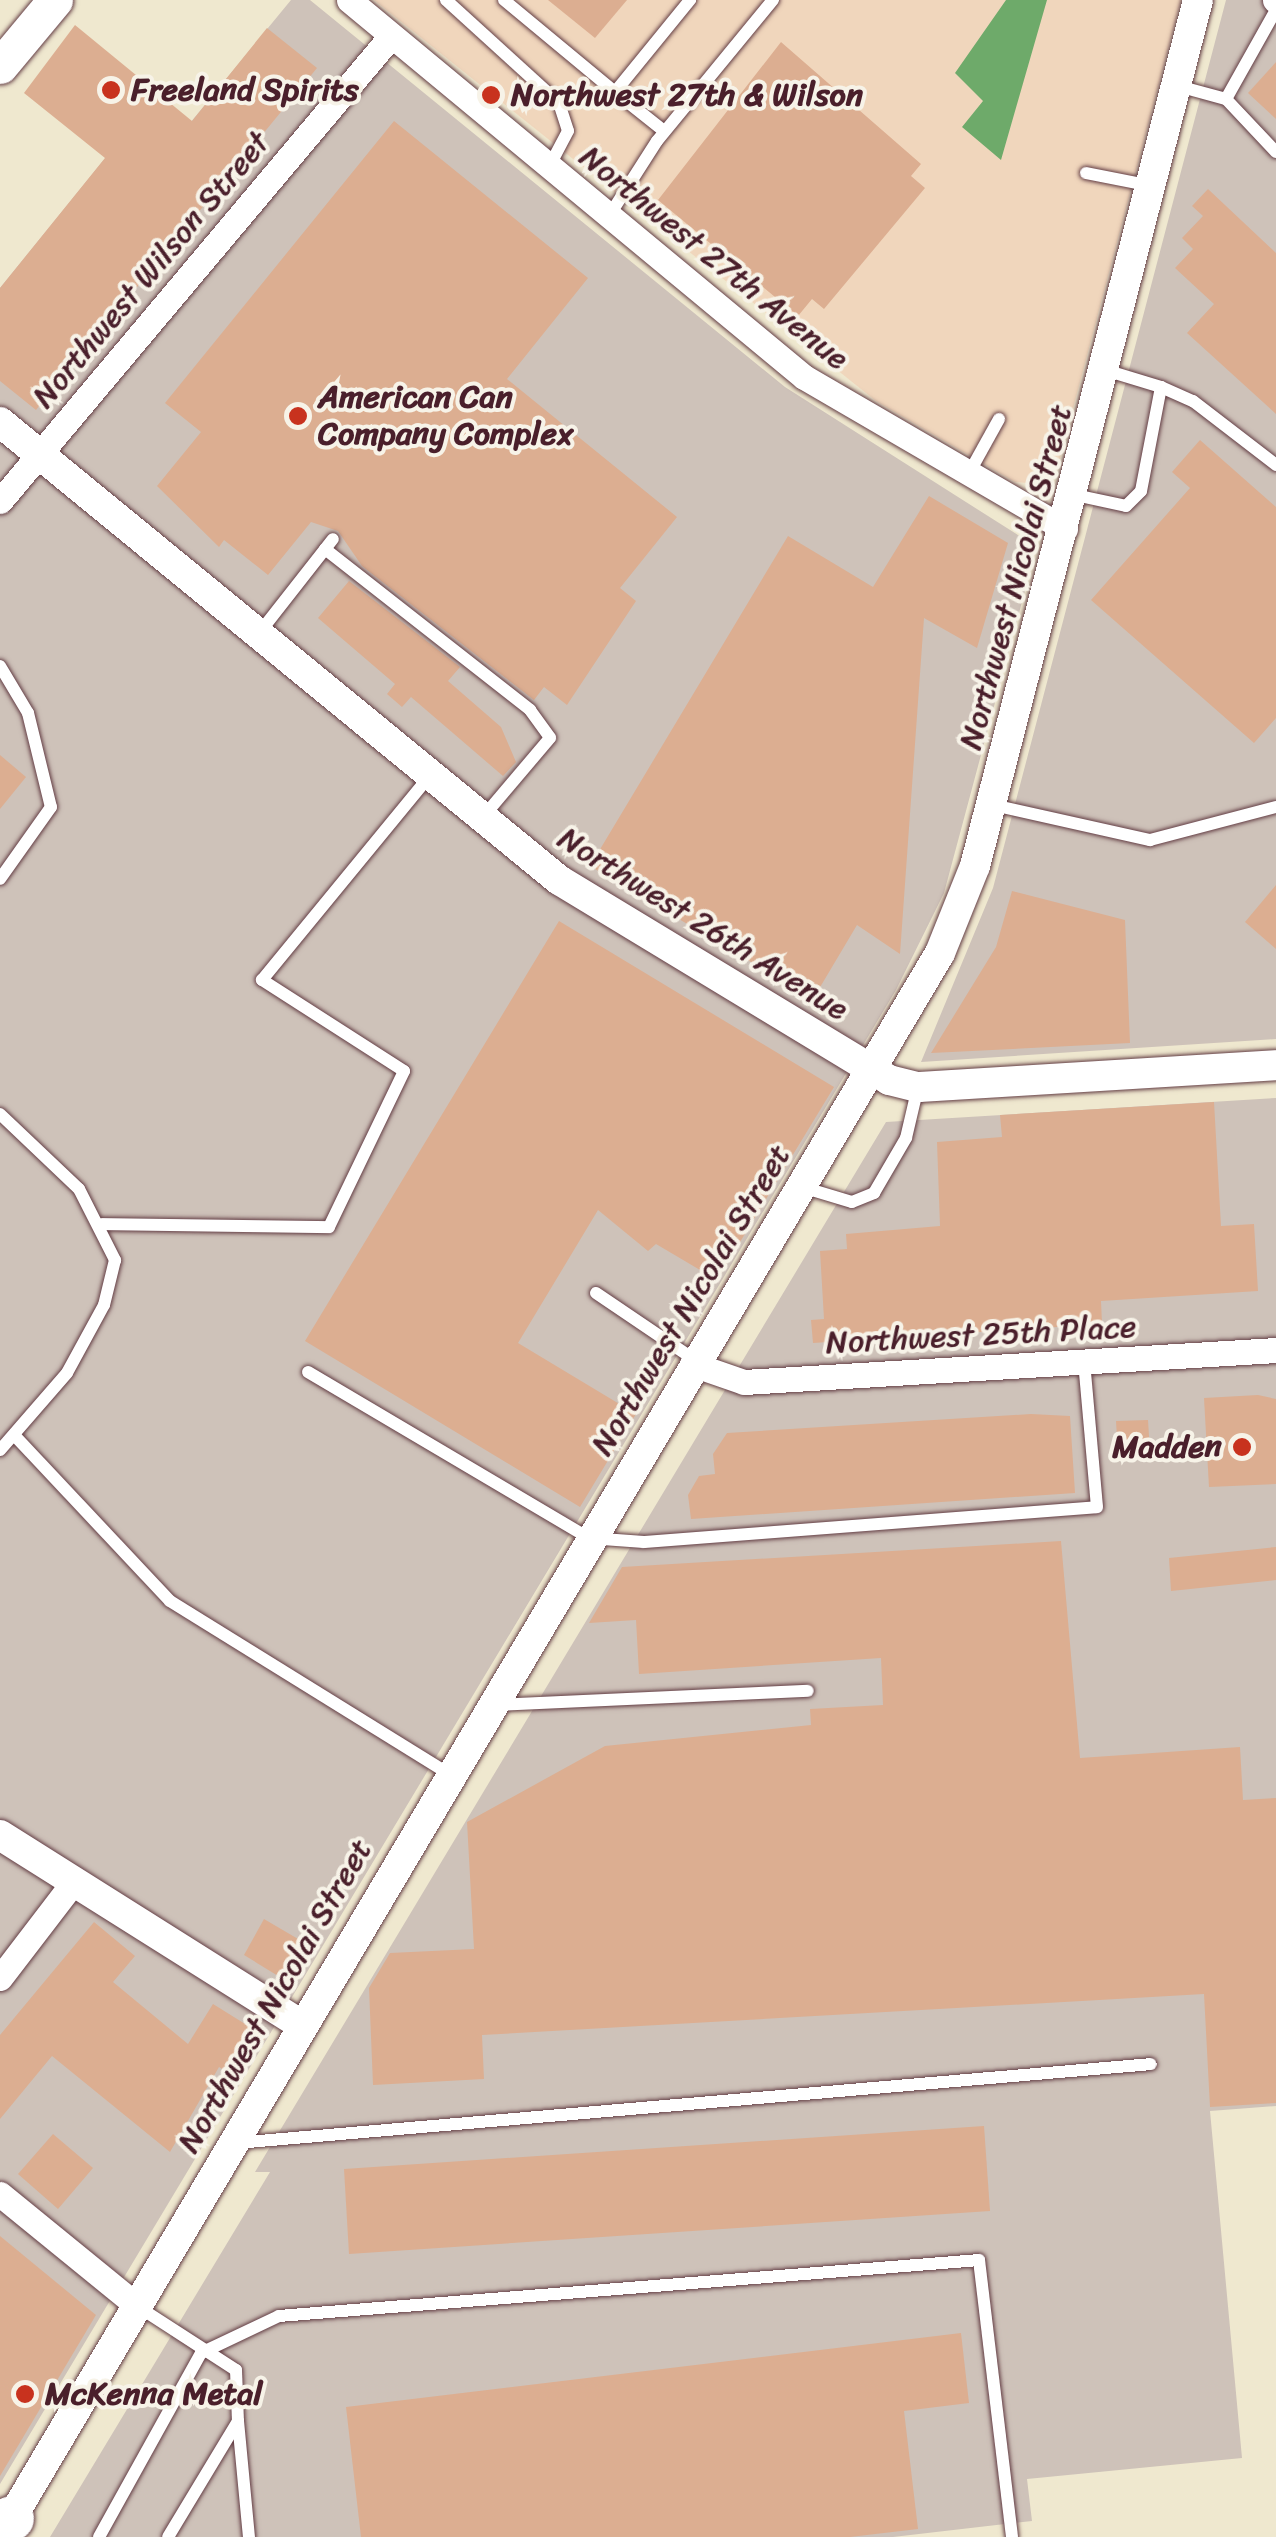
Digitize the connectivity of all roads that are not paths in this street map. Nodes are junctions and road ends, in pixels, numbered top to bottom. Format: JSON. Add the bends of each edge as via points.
{"nodes":[{"id":1,"x":54,"y":0,"type":"edge"},
{"id":2,"x":348,"y":0,"type":"edge"},
{"id":3,"x":446,"y":0,"type":"edge"},
{"id":4,"x":504,"y":0,"type":"edge"},
{"id":5,"x":690,"y":0,"type":"edge"},
{"id":6,"x":774,"y":0,"type":"edge"},
{"id":7,"x":1198,"y":0,"type":"edge"},
{"id":8,"x":1276,"y":10,"type":"edge"},
{"id":9,"x":391,"y":36,"type":"junction"},
{"id":10,"x":0,"y":66,"type":"edge"},
{"id":11,"x":1176,"y":85,"type":"junction"},
{"id":12,"x":615,"y":92,"type":"junction"},
{"id":13,"x":1226,"y":99,"type":"junction"},
{"id":14,"x":664,"y":131,"type":"junction"},
{"id":15,"x":1276,"y":152,"type":"edge"},
{"id":16,"x":549,"y":167,"type":"junction"},
{"id":17,"x":1086,"y":173,"type":"dead end"},
{"id":18,"x":1152,"y":186,"type":"junction"},
{"id":19,"x":608,"y":217,"type":"junction"},
{"id":20,"x":1108,"y":370,"type":"junction"},
{"id":21,"x":1161,"y":388,"type":"junction"},
{"id":22,"x":999,"y":419,"type":"dead end"},
{"id":23,"x":0,"y":422,"type":"edge"},
{"id":24,"x":39,"y":454,"type":"junction"},
{"id":25,"x":1276,"y":465,"type":"edge"},
{"id":26,"x":967,"y":477,"type":"junction"},
{"id":27,"x":1075,"y":495,"type":"junction"},
{"id":28,"x":0,"y":502,"type":"edge"},
{"id":29,"x":1066,"y":529,"type":"junction"},
{"id":30,"x":258,"y":634,"type":"junction"},
{"id":31,"x":0,"y":666,"type":"edge"},
{"id":32,"x":430,"y":776,"type":"junction"},
{"id":33,"x":991,"y":804,"type":"junction"},
{"id":34,"x":1276,"y":808,"type":"edge"},
{"id":35,"x":482,"y":819,"type":"junction"},
{"id":36,"x":0,"y":879,"type":"edge"},
{"id":37,"x":1276,"y":1065,"type":"edge"},
{"id":38,"x":872,"y":1069,"type":"junction"},
{"id":39,"x":918,"y":1087,"type":"junction"},
{"id":40,"x":0,"y":1114,"type":"edge"},
{"id":41,"x":800,"y":1187,"type":"junction"},
{"id":42,"x":102,"y":1224,"type":"junction"},
{"id":43,"x":596,"y":1293,"type":"dead end"},
{"id":44,"x":1276,"y":1350,"type":"edge"},
{"id":45,"x":693,"y":1362,"type":"junction"},
{"id":46,"x":1084,"y":1362,"type":"junction"},
{"id":47,"x":308,"y":1372,"type":"dead end"},
{"id":48,"x":15,"y":1436,"type":"junction"},
{"id":49,"x":0,"y":1450,"type":"edge"},
{"id":50,"x":589,"y":1538,"type":"junction"},
{"id":51,"x":808,"y":1691,"type":"dead end"},
{"id":52,"x":488,"y":1705,"type":"junction"},
{"id":53,"x":447,"y":1773,"type":"junction"},
{"id":54,"x":0,"y":1835,"type":"edge"},
{"id":55,"x":75,"y":1880,"type":"junction"},
{"id":56,"x":0,"y":1978,"type":"edge"},
{"id":57,"x":298,"y":2023,"type":"junction"},
{"id":58,"x":1152,"y":2064,"type":"dead end"},
{"id":59,"x":228,"y":2144,"type":"junction"},
{"id":60,"x":0,"y":2194,"type":"edge"},
{"id":61,"x":135,"y":2304,"type":"junction"},
{"id":62,"x":201,"y":2353,"type":"junction"},
{"id":63,"x":238,"y":2421,"type":"junction"},
{"id":64,"x":3,"y":2524,"type":"edge"},
{"id":65,"x":99,"y":2537,"type":"edge"},
{"id":66,"x":168,"y":2537,"type":"edge"},
{"id":67,"x":249,"y":2537,"type":"edge"},
{"id":68,"x":1012,"y":2537,"type":"edge"}],
"edges":[{"from":1,"to":10,"type":"main road"},
{"from":2,"to":9,"type":"street","name":"Northwest 27th Avenue"},
{"from":3,"to":16,"type":"lane","via":[[547,87],[568,131]]},
{"from":4,"to":12,"type":"lane"},
{"from":5,"to":12,"type":"lane"},
{"from":6,"to":14,"type":"lane"},
{"from":7,"to":11,"type":"street","name":"Northwest Nicolai Street"},
{"from":8,"to":13,"type":"lane"},
{"from":9,"to":16,"type":"street","name":"Northwest 27th Avenue"},
{"from":9,"to":24,"type":"street","name":"Northwest Wilson Street"},
{"from":11,"to":13,"type":"lane"},
{"from":11,"to":18,"type":"street","name":"Northwest Nicolai Street"},
{"from":12,"to":14,"type":"lane"},
{"from":13,"to":15,"type":"lane"},
{"from":14,"to":19,"type":"lane"},
{"from":16,"to":19,"type":"street","name":"Northwest 27th Avenue"},
{"from":17,"to":18,"type":"lane"},
{"from":18,"to":20,"type":"street","name":"Northwest Nicolai Street"},
{"from":19,"to":26,"type":"street","name":"Northwest 27th Avenue","via":[[804,378]]},
{"from":20,"to":21,"type":"lane"},
{"from":20,"to":27,"type":"street","name":"Northwest Nicolai Street"},
{"from":21,"to":25,"type":"lane","via":[[1193,401]]},
{"from":21,"to":27,"type":"lane","via":[[1141,491],[1126,506]]},
{"from":22,"to":26,"type":"lane"},
{"from":23,"to":24,"type":"street","name":"Northwest 26th Avenue"},
{"from":24,"to":28,"type":"street","name":"Northwest Wilson Street"},
{"from":24,"to":30,"type":"street","name":"Northwest 26th Avenue"},
{"from":26,"to":29,"type":"street","name":"Northwest 27th Avenue"},
{"from":27,"to":29,"type":"street","name":"Northwest Nicolai Street"},
{"from":29,"to":33,"type":"street","name":"Northwest Nicolai Street"},
{"from":30,"to":32,"type":"street","name":"Northwest 26th Avenue"},
{"from":30,"to":35,"type":"lane","via":[[329,544],[530,710],[550,738]]},
{"from":31,"to":36,"type":"lane","via":[[28,713],[52,808]]},
{"from":32,"to":35,"type":"street","name":"Northwest 26th Avenue"},
{"from":32,"to":42,"type":"lane","via":[[262,980],[404,1070],[329,1227]]},
{"from":33,"to":34,"type":"lane","via":[[1150,840]]},
{"from":33,"to":38,"type":"street","name":"Northwest Nicolai Street","via":[[951,930]]},
{"from":35,"to":38,"type":"street","name":"Northwest 26th Avenue","via":[[587,898]]},
{"from":37,"to":39,"type":"street","name":"Northwest 26th Avenue"},
{"from":38,"to":39,"type":"street","name":"Northwest 26th Avenue"},
{"from":38,"to":41,"type":"street","name":"Northwest Nicolai Street"},
{"from":39,"to":41,"type":"lane","via":[[906,1138],[874,1193],[852,1202]]},
{"from":40,"to":42,"type":"lane","via":[[44,1149]]},
{"from":41,"to":45,"type":"street","name":"Northwest Nicolai Street"},
{"from":42,"to":48,"type":"lane","via":[[114,1281],[67,1373]]},
{"from":43,"to":45,"type":"lane"},
{"from":44,"to":46,"type":"street","name":"Northwest 25th Place"},
{"from":45,"to":46,"type":"street","name":"Northwest 25th Place","via":[[744,1382]]},
{"from":45,"to":50,"type":"street","name":"Northwest Nicolai Street"},
{"from":46,"to":50,"type":"lane","via":[[1097,1507],[644,1542]]},
{"from":47,"to":50,"type":"lane"},
{"from":48,"to":49,"type":"lane"},
{"from":48,"to":53,"type":"lane","via":[[170,1600]]},
{"from":50,"to":52,"type":"street","name":"Northwest Nicolai Street"},
{"from":51,"to":52,"type":"lane"},
{"from":52,"to":53,"type":"street","name":"Northwest Nicolai Street"},
{"from":53,"to":57,"type":"street","name":"Northwest Nicolai Street"},
{"from":54,"to":55,"type":"street"},
{"from":55,"to":56,"type":"street"},
{"from":55,"to":57,"type":"street"},
{"from":57,"to":59,"type":"street","name":"Northwest Nicolai Street"},
{"from":58,"to":59,"type":"lane"},
{"from":59,"to":61,"type":"street","name":"Northwest Nicolai Street"},
{"from":60,"to":61,"type":"street"},
{"from":61,"to":62,"type":"lane"},
{"from":61,"to":64,"type":"street","name":"Northwest Nicolai Street"},
{"from":62,"to":63,"type":"lane","via":[[236,2370]]},
{"from":62,"to":65,"type":"lane"},
{"from":62,"to":68,"type":"lane","via":[[279,2316],[344,2304],[979,2260]]},
{"from":63,"to":66,"type":"lane"},
{"from":63,"to":67,"type":"lane"}]}
